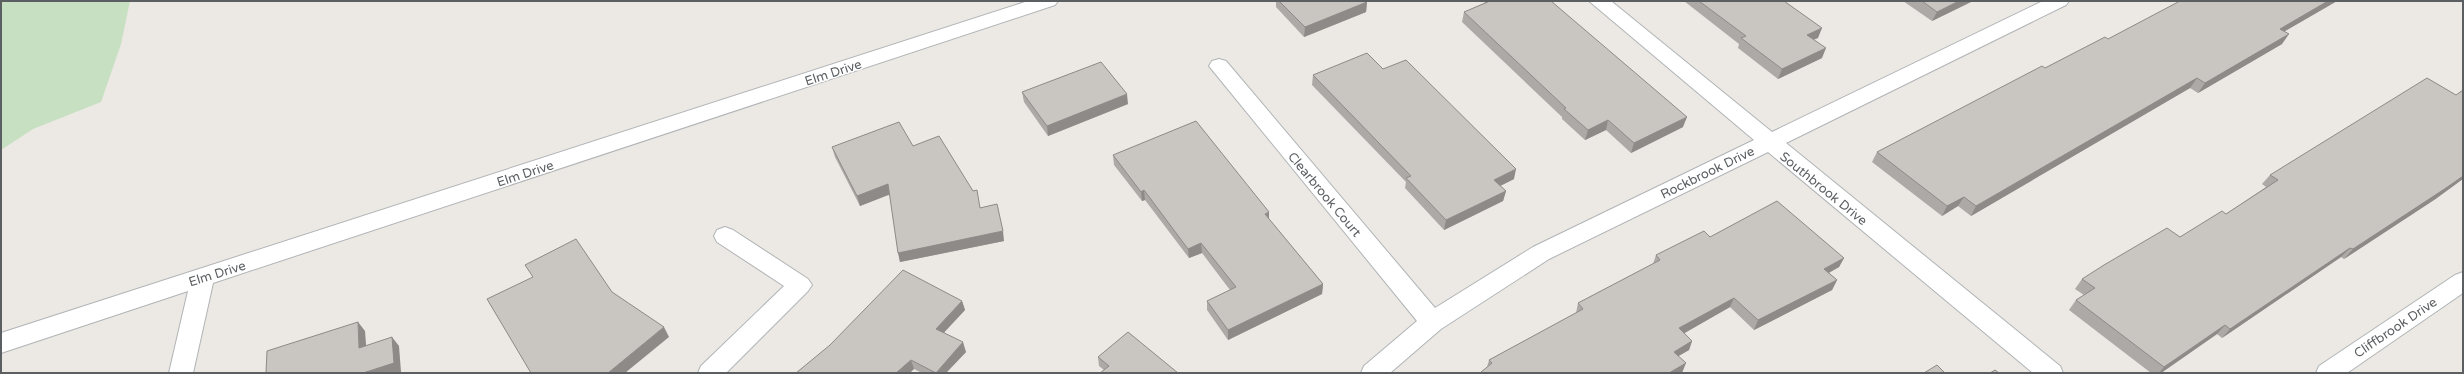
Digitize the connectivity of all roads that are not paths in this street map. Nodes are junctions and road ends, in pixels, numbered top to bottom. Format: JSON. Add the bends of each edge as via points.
{"nodes":[{"id":1,"x":1048,"y":1,"type":"edge"},
{"id":2,"x":1599,"y":1,"type":"edge"},
{"id":3,"x":2058,"y":1,"type":"edge"},
{"id":4,"x":1219,"y":66,"type":"dead end"},
{"id":5,"x":1768,"y":142,"type":"junction"},
{"id":6,"x":725,"y":236,"type":"dead end"},
{"id":7,"x":203,"y":277,"type":"junction"},
{"id":8,"x":2463,"y":281,"type":"edge"},
{"id":9,"x":1432,"y":322,"type":"junction"},
{"id":10,"x":1,"y":343,"type":"edge"},
{"id":11,"x":181,"y":373,"type":"edge"},
{"id":12,"x":710,"y":373,"type":"edge"},
{"id":13,"x":1373,"y":373,"type":"edge"},
{"id":14,"x":2051,"y":373,"type":"edge"},
{"id":15,"x":2328,"y":373,"type":"edge"}],
"edges":[{"from":1,"to":7,"type":"street","name":"Elm Drive"},
{"from":2,"to":5,"type":"street","name":"Southbrook Drive"},
{"from":3,"to":5,"type":"street","name":"Rockbrook Drive"},
{"from":4,"to":9,"type":"street","name":"Clearbrook Court"},
{"from":5,"to":9,"type":"street","name":"Rockbrook Drive","via":[[1541,253]]},
{"from":5,"to":14,"type":"street","name":"Southbrook Drive"},
{"from":6,"to":12,"type":"street","via":[[800,284]]},
{"from":7,"to":10,"type":"street","name":"Elm Drive"},
{"from":7,"to":11,"type":"street"},
{"from":8,"to":15,"type":"street","name":"Cliffbrook Drive"},
{"from":9,"to":13,"type":"street","name":"Rockbrook Drive"}]}
